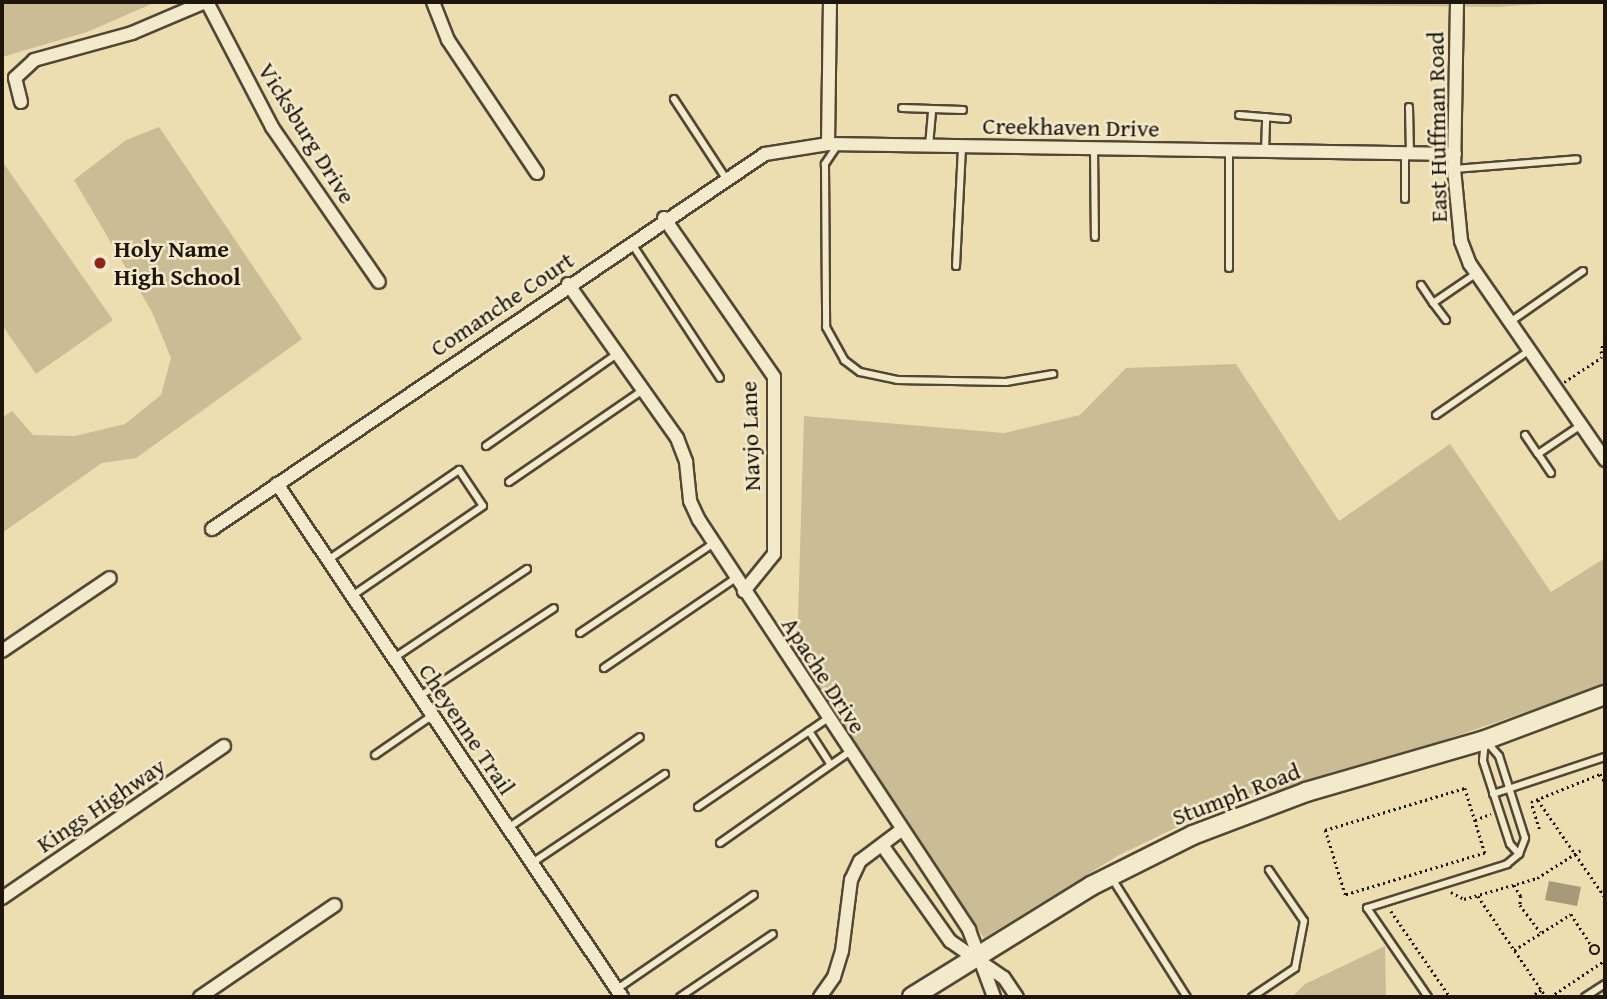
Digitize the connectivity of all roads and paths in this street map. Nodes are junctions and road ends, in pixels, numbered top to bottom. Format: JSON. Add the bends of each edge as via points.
{"nodes":[{"id":1,"x":206,"y":2,"type":"edge"},
{"id":2,"x":433,"y":2,"type":"edge"},
{"id":3,"x":830,"y":2,"type":"edge"},
{"id":4,"x":1457,"y":2,"type":"edge"},
{"id":5,"x":674,"y":99,"type":"dead end"},
{"id":6,"x":21,"y":102,"type":"dead end"},
{"id":7,"x":1409,"y":107,"type":"dead end"},
{"id":8,"x":902,"y":108,"type":"dead end"},
{"id":9,"x":932,"y":109,"type":"junction"},
{"id":10,"x":962,"y":110,"type":"dead end"},
{"id":11,"x":1239,"y":115,"type":"dead end"},
{"id":12,"x":1266,"y":117,"type":"junction"},
{"id":13,"x":1287,"y":119,"type":"dead end"},
{"id":14,"x":833,"y":144,"type":"junction"},
{"id":15,"x":929,"y":146,"type":"junction"},
{"id":16,"x":962,"y":146,"type":"junction"},
{"id":17,"x":1094,"y":148,"type":"junction"},
{"id":18,"x":1229,"y":151,"type":"junction"},
{"id":19,"x":1265,"y":151,"type":"junction"},
{"id":20,"x":1407,"y":154,"type":"junction"},
{"id":21,"x":1455,"y":155,"type":"junction"},
{"id":22,"x":1577,"y":159,"type":"dead end"},
{"id":23,"x":1454,"y":169,"type":"junction"},
{"id":24,"x":537,"y":173,"type":"dead end"},
{"id":25,"x":725,"y":177,"type":"junction"},
{"id":26,"x":1405,"y":199,"type":"dead end"},
{"id":27,"x":664,"y":218,"type":"junction"},
{"id":28,"x":1095,"y":237,"type":"dead end"},
{"id":29,"x":631,"y":242,"type":"junction"},
{"id":30,"x":956,"y":265,"type":"dead end"},
{"id":31,"x":1229,"y":268,"type":"dead end"},
{"id":32,"x":1583,"y":271,"type":"dead end"},
{"id":33,"x":1477,"y":273,"type":"junction"},
{"id":34,"x":379,"y":282,"type":"dead end"},
{"id":35,"x":568,"y":284,"type":"junction"},
{"id":36,"x":1421,"y":285,"type":"dead end"},
{"id":37,"x":1433,"y":303,"type":"junction"},
{"id":38,"x":1446,"y":320,"type":"dead end"},
{"id":39,"x":1510,"y":322,"type":"junction"},
{"id":40,"x":1605,"y":341,"type":"edge"},
{"id":41,"x":1530,"y":350,"type":"junction"},
{"id":42,"x":617,"y":354,"type":"junction"},
{"id":43,"x":1604,"y":357,"type":"edge"},
{"id":44,"x":1053,"y":374,"type":"dead end"},
{"id":45,"x":720,"y":378,"type":"dead end"},
{"id":46,"x":1556,"y":388,"type":"junction"},
{"id":47,"x":643,"y":390,"type":"junction"},
{"id":48,"x":1436,"y":415,"type":"dead end"},
{"id":49,"x":1581,"y":425,"type":"junction"},
{"id":50,"x":1525,"y":435,"type":"dead end"},
{"id":51,"x":486,"y":446,"type":"dead end"},
{"id":52,"x":1538,"y":454,"type":"junction"},
{"id":53,"x":1605,"y":460,"type":"edge"},
{"id":54,"x":1551,"y":473,"type":"dead end"},
{"id":55,"x":509,"y":482,"type":"dead end"},
{"id":56,"x":277,"y":484,"type":"junction"},
{"id":57,"x":212,"y":530,"type":"dead end"},
{"id":58,"x":714,"y":543,"type":"junction"},
{"id":59,"x":328,"y":560,"type":"junction"},
{"id":60,"x":527,"y":569,"type":"dead end"},
{"id":61,"x":110,"y":578,"type":"dead end"},
{"id":62,"x":736,"y":578,"type":"junction"},
{"id":63,"x":744,"y":591,"type":"junction"},
{"id":64,"x":352,"y":596,"type":"junction"},
{"id":65,"x":554,"y":608,"type":"dead end"},
{"id":66,"x":580,"y":634,"type":"dead end"},
{"id":67,"x":2,"y":651,"type":"edge"},
{"id":68,"x":394,"y":658,"type":"junction"},
{"id":69,"x":604,"y":668,"type":"dead end"},
{"id":70,"x":1605,"y":695,"type":"edge"},
{"id":71,"x":420,"y":696,"type":"junction"},
{"id":72,"x":433,"y":715,"type":"junction"},
{"id":73,"x":827,"y":719,"type":"junction"},
{"id":74,"x":808,"y":731,"type":"junction"},
{"id":75,"x":640,"y":737,"type":"dead end"},
{"id":76,"x":1485,"y":740,"type":"junction"},
{"id":77,"x":224,"y":746,"type":"dead end"},
{"id":78,"x":849,"y":752,"type":"junction"},
{"id":79,"x":375,"y":755,"type":"dead end"},
{"id":80,"x":1605,"y":757,"type":"edge"},
{"id":81,"x":831,"y":765,"type":"junction"},
{"id":82,"x":664,"y":774,"type":"dead end"},
{"id":83,"x":1605,"y":782,"type":"edge"},
{"id":84,"x":1510,"y":789,"type":"junction"},
{"id":85,"x":1493,"y":794,"type":"junction"},
{"id":86,"x":1538,"y":800,"type":"junction"},
{"id":87,"x":698,"y":807,"type":"dead end"},
{"id":88,"x":1499,"y":811,"type":"junction"},
{"id":89,"x":1475,"y":820,"type":"junction"},
{"id":90,"x":508,"y":828,"type":"junction"},
{"id":91,"x":1539,"y":829,"type":"dead end"},
{"id":92,"x":900,"y":831,"type":"junction"},
{"id":93,"x":719,"y":843,"type":"dead end"},
{"id":94,"x":882,"y":845,"type":"junction"},
{"id":95,"x":1581,"y":850,"type":"dead end"},
{"id":96,"x":1519,"y":854,"type":"junction"},
{"id":97,"x":1576,"y":854,"type":"junction"},
{"id":98,"x":532,"y":863,"type":"junction"},
{"id":99,"x":1269,"y":870,"type":"dead end"},
{"id":100,"x":1110,"y":875,"type":"junction"},
{"id":101,"x":1514,"y":885,"type":"junction"},
{"id":102,"x":754,"y":895,"type":"dead end"},
{"id":103,"x":1478,"y":895,"type":"junction"},
{"id":104,"x":1439,"y":896,"type":"dead end"},
{"id":105,"x":1605,"y":897,"type":"edge"},
{"id":106,"x":2,"y":898,"type":"edge"},
{"id":107,"x":335,"y":905,"type":"dead end"},
{"id":108,"x":1403,"y":907,"type":"dead end"},
{"id":109,"x":1540,"y":932,"type":"junction"},
{"id":110,"x":773,"y":934,"type":"dead end"},
{"id":111,"x":1592,"y":946,"type":"junction"},
{"id":112,"x":1514,"y":950,"type":"junction"},
{"id":113,"x":1598,"y":954,"type":"junction"},
{"id":114,"x":978,"y":958,"type":"junction"},
{"id":115,"x":1604,"y":960,"type":"edge"},
{"id":116,"x":1605,"y":984,"type":"edge"},
{"id":117,"x":1541,"y":989,"type":"junction"},
{"id":118,"x":619,"y":993,"type":"edge"},
{"id":119,"x":200,"y":997,"type":"edge"},
{"id":120,"x":680,"y":997,"type":"edge"},
{"id":121,"x":821,"y":997,"type":"edge"},
{"id":122,"x":912,"y":997,"type":"edge"},
{"id":123,"x":994,"y":997,"type":"edge"},
{"id":124,"x":1017,"y":997,"type":"edge"},
{"id":125,"x":1187,"y":997,"type":"edge"},
{"id":126,"x":1252,"y":997,"type":"edge"},
{"id":127,"x":1428,"y":997,"type":"edge"},
{"id":128,"x":1450,"y":997,"type":"edge"},
{"id":129,"x":1530,"y":997,"type":"edge"},
{"id":130,"x":1548,"y":997,"type":"edge"},
{"id":131,"x":1586,"y":997,"type":"edge"}],
"edges":[{"from":1,"to":6,"type":"street","via":[[132,33],[34,60],[16,78]]},
{"from":1,"to":34,"type":"street","name":"Vicksburg Drive","via":[[272,127]]},
{"from":2,"to":24,"type":"street","via":[[448,40]]},
{"from":3,"to":14,"type":"street"},
{"from":4,"to":21,"type":"street","name":"East Huffman Road"},
{"from":5,"to":25,"type":"lane"},
{"from":7,"to":20,"type":"lane"},
{"from":8,"to":9,"type":"lane"},
{"from":9,"to":10,"type":"lane"},
{"from":9,"to":15,"type":"lane"},
{"from":11,"to":12,"type":"lane"},
{"from":12,"to":13,"type":"lane"},
{"from":12,"to":19,"type":"lane"},
{"from":14,"to":15,"type":"street","name":"Creekhaven Drive"},
{"from":14,"to":25,"type":"street","name":"Comanche Court","via":[[765,154]]},
{"from":14,"to":44,"type":"lane","via":[[825,164],[826,327],[844,360],[860,372],[897,380],[1006,382]]},
{"from":15,"to":16,"type":"street","name":"Creekhaven Drive"},
{"from":16,"to":17,"type":"street","name":"Creekhaven Drive"},
{"from":16,"to":30,"type":"lane"},
{"from":17,"to":18,"type":"street","name":"Creekhaven Drive"},
{"from":17,"to":28,"type":"lane"},
{"from":18,"to":19,"type":"street","name":"Creekhaven Drive"},
{"from":18,"to":31,"type":"lane"},
{"from":19,"to":20,"type":"street","name":"Creekhaven Drive"},
{"from":20,"to":21,"type":"street","name":"Creekhaven Drive"},
{"from":20,"to":26,"type":"lane"},
{"from":21,"to":23,"type":"street","name":"East Huffman Road"},
{"from":22,"to":23,"type":"lane"},
{"from":23,"to":33,"type":"street","name":"East Huffman Road","via":[[1461,241]]},
{"from":25,"to":27,"type":"street","name":"Comanche Court"},
{"from":27,"to":29,"type":"street","name":"Comanche Court"},
{"from":27,"to":63,"type":"street","name":"Navjo Lane","via":[[774,377],[774,554]]},
{"from":29,"to":35,"type":"street","name":"Comanche Court"},
{"from":29,"to":45,"type":"lane"},
{"from":32,"to":39,"type":"lane"},
{"from":33,"to":37,"type":"lane"},
{"from":33,"to":39,"type":"street","name":"East Huffman Road"},
{"from":35,"to":42,"type":"street","name":"Apache Drive"},
{"from":35,"to":56,"type":"street","name":"Comanche Court"},
{"from":36,"to":37,"type":"lane"},
{"from":37,"to":38,"type":"lane"},
{"from":39,"to":41,"type":"street","name":"East Huffman Road"},
{"from":40,"to":43,"type":"path"},
{"from":41,"to":46,"type":"street","name":"East Huffman Road"},
{"from":41,"to":48,"type":"lane"},
{"from":42,"to":47,"type":"street","name":"Apache Drive"},
{"from":42,"to":51,"type":"lane"},
{"from":43,"to":46,"type":"path"},
{"from":46,"to":49,"type":"street","name":"East Huffman Road"},
{"from":47,"to":55,"type":"lane"},
{"from":47,"to":58,"type":"street","name":"Apache Drive","via":[[677,438],[686,462],[690,501]]},
{"from":49,"to":52,"type":"lane"},
{"from":49,"to":53,"type":"street","name":"East Huffman Road"},
{"from":50,"to":52,"type":"lane"},
{"from":52,"to":54,"type":"lane"},
{"from":56,"to":57,"type":"street","name":"Comanche Court"},
{"from":56,"to":59,"type":"street","name":"Cheyenne Trail"},
{"from":58,"to":62,"type":"street","name":"Apache Drive"},
{"from":58,"to":66,"type":"lane"},
{"from":59,"to":64,"type":"street","name":"Cheyenne Trail"},
{"from":59,"to":64,"type":"lane","via":[[459,470],[483,506]]},
{"from":60,"to":68,"type":"lane"},
{"from":61,"to":67,"type":"street"},
{"from":62,"to":63,"type":"street","name":"Apache Drive"},
{"from":62,"to":69,"type":"lane"},
{"from":63,"to":73,"type":"street","name":"Apache Drive"},
{"from":64,"to":68,"type":"street","name":"Cheyenne Trail"},
{"from":65,"to":71,"type":"lane"},
{"from":68,"to":71,"type":"street","name":"Cheyenne Trail"},
{"from":70,"to":76,"type":"main road","name":"Stumph Road"},
{"from":71,"to":72,"type":"street","name":"Cheyenne Trail"},
{"from":72,"to":79,"type":"lane"},
{"from":72,"to":90,"type":"street","name":"Cheyenne Trail"},
{"from":73,"to":74,"type":"lane"},
{"from":73,"to":78,"type":"street","name":"Apache Drive"},
{"from":74,"to":81,"type":"lane"},
{"from":74,"to":87,"type":"lane"},
{"from":75,"to":90,"type":"lane"},
{"from":76,"to":84,"type":"lane","via":[[1499,756]]},
{"from":76,"to":85,"type":"lane","via":[[1483,761]]},
{"from":76,"to":100,"type":"main road","name":"Stumph Road","via":[[1254,810]]},
{"from":77,"to":106,"type":"street","name":"Kings Highway"},
{"from":78,"to":81,"type":"lane"},
{"from":78,"to":92,"type":"street","name":"Apache Drive"},
{"from":80,"to":84,"type":"lane"},
{"from":81,"to":93,"type":"lane"},
{"from":82,"to":98,"type":"lane"},
{"from":83,"to":86,"type":"path","via":[[1600,774]]},
{"from":84,"to":85,"type":"lane"},
{"from":84,"to":96,"type":"lane","via":[[1525,838]]},
{"from":85,"to":88,"type":"lane"},
{"from":86,"to":91,"type":"path","via":[[1531,802]]},
{"from":86,"to":97,"type":"path"},
{"from":88,"to":89,"type":"path"},
{"from":88,"to":96,"type":"lane","via":[[1510,844]]},
{"from":89,"to":89,"type":"path","via":[[1485,853],[1345,895],[1325,830],[1465,788]]},
{"from":90,"to":98,"type":"street","name":"Cheyenne Trail"},
{"from":92,"to":94,"type":"street"},
{"from":92,"to":114,"type":"street","name":"Apache Drive","via":[[968,930]]},
{"from":94,"to":114,"type":"street","via":[[950,941]]},
{"from":94,"to":121,"type":"street","via":[[860,861],[851,880],[842,951],[834,977]]},
{"from":95,"to":97,"type":"path"},
{"from":96,"to":127,"type":"lane","via":[[1507,864],[1367,908]]},
{"from":97,"to":101,"type":"path","via":[[1552,871]]},
{"from":97,"to":105,"type":"path"},
{"from":98,"to":118,"type":"street","name":"Cheyenne Trail"},
{"from":99,"to":126,"type":"lane","via":[[1304,921],[1295,968]]},
{"from":100,"to":114,"type":"main road","name":"Stumph Road"},
{"from":100,"to":125,"type":"lane"},
{"from":101,"to":103,"type":"path"},
{"from":101,"to":109,"type":"path","via":[[1521,896],[1520,905]]},
{"from":102,"to":118,"type":"lane"},
{"from":103,"to":104,"type":"path","via":[[1460,900],[1451,892]]},
{"from":103,"to":112,"type":"path"},
{"from":107,"to":119,"type":"street"},
{"from":108,"to":128,"type":"path","via":[[1391,911]]},
{"from":109,"to":111,"type":"path","via":[[1571,914]]},
{"from":109,"to":112,"type":"path"},
{"from":110,"to":120,"type":"lane"},
{"from":111,"to":113,"type":"path","via":[[1591,953]]},
{"from":111,"to":113,"type":"path","via":[[1599,946]]},
{"from":112,"to":117,"type":"path"},
{"from":113,"to":115,"type":"path"},
{"from":114,"to":122,"type":"main road","name":"Stumph Road"},
{"from":114,"to":123,"type":"street","name":"Apache Drive"},
{"from":114,"to":124,"type":"street","via":[[1004,978]]},
{"from":115,"to":130,"type":"path"},
{"from":116,"to":131,"type":"lane"},
{"from":117,"to":129,"type":"path"},
{"from":117,"to":130,"type":"path"}]}
